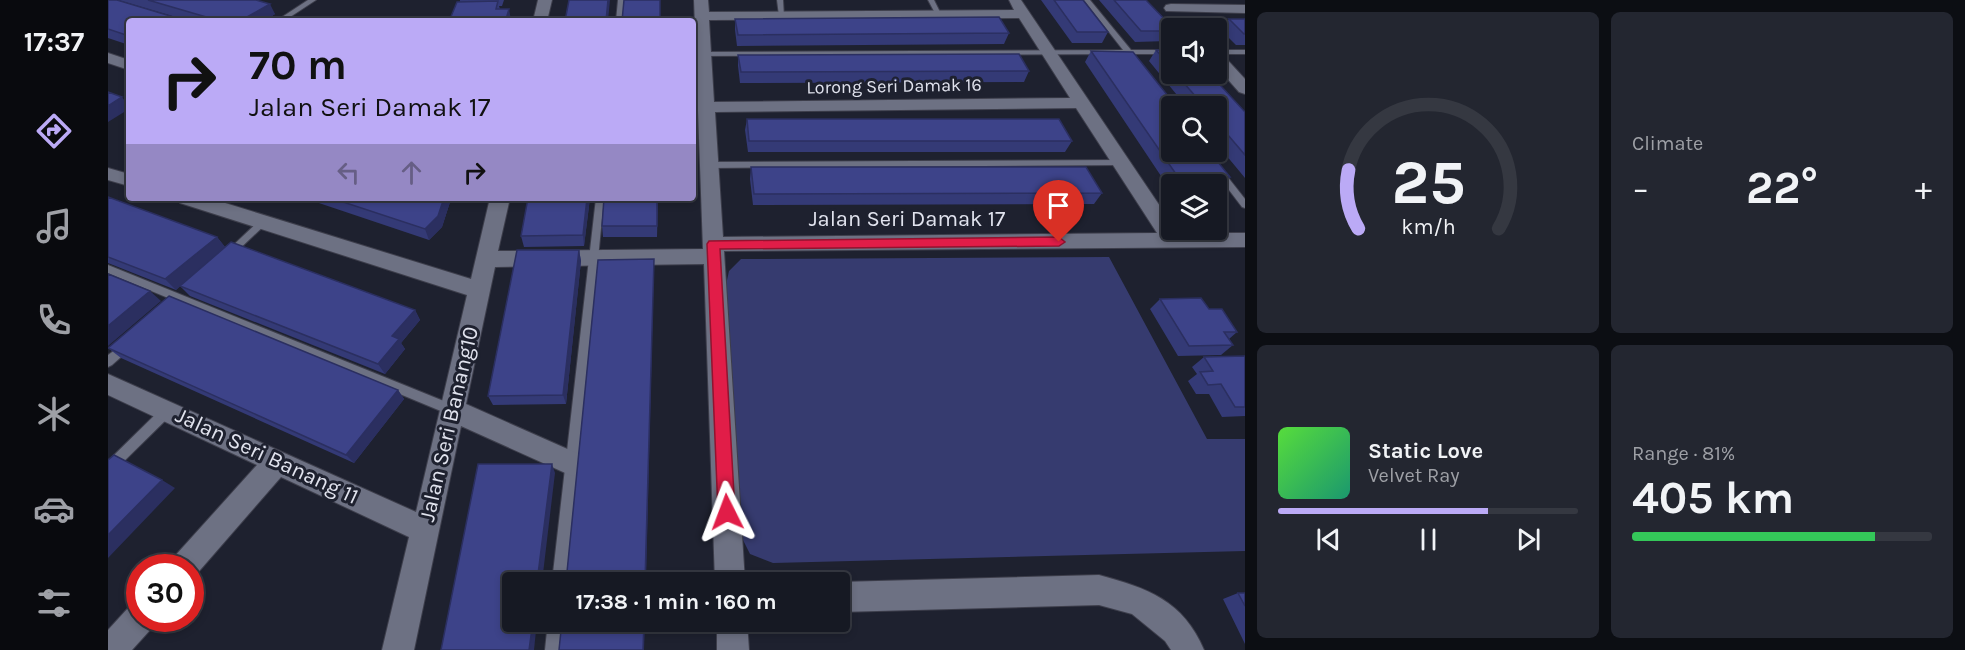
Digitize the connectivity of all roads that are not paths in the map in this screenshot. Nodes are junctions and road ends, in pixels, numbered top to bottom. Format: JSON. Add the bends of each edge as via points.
{"nodes":[{"id":1,"x":313,"y":0,"type":"edge"},
{"id":2,"x":545,"y":0,"type":"edge"},
{"id":3,"x":621,"y":0,"type":"edge"},
{"id":4,"x":780,"y":0,"type":"edge"},
{"id":5,"x":857,"y":0,"type":"edge"},
{"id":6,"x":931,"y":0,"type":"edge"},
{"id":7,"x":1087,"y":0,"type":"edge"},
{"id":8,"x":1167,"y":4,"type":"edge"},
{"id":9,"x":1019,"y":7,"type":"edge"},
{"id":10,"x":701,"y":8,"type":"edge"},
{"id":11,"x":1245,"y":9,"type":"edge"},
{"id":12,"x":938,"y":14,"type":"junction"},
{"id":13,"x":862,"y":15,"type":"junction"},
{"id":14,"x":782,"y":16,"type":"junction"},
{"id":15,"x":284,"y":18,"type":"edge"},
{"id":16,"x":541,"y":18,"type":"edge"},
{"id":17,"x":619,"y":18,"type":"edge"},
{"id":18,"x":1180,"y":18,"type":"edge"},
{"id":19,"x":1048,"y":51,"type":"junction"},
{"id":20,"x":1128,"y":51,"type":"junction"},
{"id":21,"x":1161,"y":52,"type":"edge"},
{"id":22,"x":1227,"y":52,"type":"edge"},
{"id":23,"x":1245,"y":52,"type":"edge"},
{"id":24,"x":698,"y":54,"type":"edge"},
{"id":25,"x":108,"y":58,"type":"edge"},
{"id":26,"x":1135,"y":61,"type":"edge"},
{"id":27,"x":126,"y":63,"type":"edge"},
{"id":28,"x":1227,"y":69,"type":"edge"},
{"id":29,"x":1245,"y":89,"type":"edge"},
{"id":30,"x":1082,"y":103,"type":"junction"},
{"id":31,"x":706,"y":107,"type":"junction"},
{"id":32,"x":1212,"y":162,"type":"edge"},
{"id":33,"x":1121,"y":163,"type":"junction"},
{"id":34,"x":709,"y":165,"type":"junction"},
{"id":35,"x":108,"y":174,"type":"edge"},
{"id":36,"x":126,"y":179,"type":"edge"},
{"id":37,"x":197,"y":201,"type":"edge"},
{"id":38,"x":496,"y":201,"type":"edge"},
{"id":39,"x":600,"y":201,"type":"edge"},
{"id":40,"x":1245,"y":205,"type":"edge"},
{"id":41,"x":264,"y":221,"type":"junction"},
{"id":42,"x":1172,"y":241,"type":"junction"},
{"id":43,"x":1244,"y":242,"type":"edge"},
{"id":44,"x":713,"y":250,"type":"junction"},
{"id":45,"x":594,"y":258,"type":"junction"},
{"id":46,"x":486,"y":259,"type":"junction"},
{"id":47,"x":222,"y":260,"type":"edge"},
{"id":48,"x":108,"y":269,"type":"edge"},
{"id":49,"x":479,"y":290,"type":"junction"},
{"id":50,"x":132,"y":341,"type":"edge"},
{"id":51,"x":108,"y":362,"type":"edge"},
{"id":52,"x":108,"y":384,"type":"edge"},
{"id":53,"x":168,"y":410,"type":"junction"},
{"id":54,"x":452,"y":410,"type":"junction"},
{"id":55,"x":277,"y":462,"type":"junction"},
{"id":56,"x":572,"y":464,"type":"junction"},
{"id":57,"x":108,"y":469,"type":"edge"},
{"id":58,"x":425,"y":530,"type":"junction"},
{"id":59,"x":196,"y":554,"type":"edge"},
{"id":60,"x":560,"y":572,"type":"edge"},
{"id":61,"x":729,"y":572,"type":"edge"},
{"id":62,"x":850,"y":597,"type":"edge"},
{"id":63,"x":127,"y":632,"type":"edge"},
{"id":64,"x":554,"y":632,"type":"edge"},
{"id":65,"x":732,"y":632,"type":"edge"},
{"id":66,"x":111,"y":650,"type":"edge"},
{"id":67,"x":398,"y":650,"type":"edge"},
{"id":68,"x":552,"y":650,"type":"edge"},
{"id":69,"x":733,"y":650,"type":"edge"},
{"id":70,"x":1188,"y":650,"type":"edge"}],
"edges":[{"from":1,"to":15,"type":"lane"},
{"from":2,"to":16,"type":"street"},
{"from":3,"to":17,"type":"lane"},
{"from":4,"to":14,"type":"lane"},
{"from":5,"to":13,"type":"street"},
{"from":6,"to":12,"type":"lane"},
{"from":7,"to":20,"type":"lane"},
{"from":8,"to":11,"type":"street"},
{"from":8,"to":18,"type":"street"},
{"from":9,"to":12,"type":"street"},
{"from":9,"to":19,"type":"street"},
{"from":10,"to":14,"type":"street"},
{"from":10,"to":24,"type":"street"},
{"from":12,"to":13,"type":"street"},
{"from":13,"to":14,"type":"street"},
{"from":19,"to":20,"type":"lane"},
{"from":19,"to":24,"type":"lane"},
{"from":19,"to":30,"type":"street"},
{"from":20,"to":21,"type":"lane"},
{"from":20,"to":26,"type":"lane"},
{"from":22,"to":23,"type":"lane"},
{"from":24,"to":31,"type":"street"},
{"from":25,"to":27,"type":"street"},
{"from":28,"to":29,"type":"street"},
{"from":30,"to":31,"type":"street","name":"Lorong Seri Damak 16"},
{"from":30,"to":33,"type":"street"},
{"from":31,"to":34,"type":"street"},
{"from":32,"to":40,"type":"lane"},
{"from":33,"to":34,"type":"lane"},
{"from":33,"to":42,"type":"street"},
{"from":34,"to":44,"type":"street"},
{"from":35,"to":36,"type":"street"},
{"from":37,"to":41,"type":"street"},
{"from":38,"to":46,"type":"street","name":"Jalan Seri Banang10"},
{"from":39,"to":45,"type":"lane"},
{"from":41,"to":47,"type":"lane"},
{"from":41,"to":49,"type":"street"},
{"from":42,"to":43,"type":"street","name":"Jalan Seri Damak 17"},
{"from":42,"to":44,"type":"street","name":"Jalan Seri Damak 17"},
{"from":44,"to":45,"type":"street","name":"Jalan Seri Damak 17"},
{"from":44,"to":61,"type":"street"},
{"from":45,"to":46,"type":"street","name":"Jalan Seri Damak 17"},
{"from":45,"to":56,"type":"lane"},
{"from":46,"to":49,"type":"street","name":"Jalan Seri Banang10"},
{"from":48,"to":54,"type":"lane"},
{"from":49,"to":54,"type":"street","name":"Jalan Seri Banang10"},
{"from":50,"to":51,"type":"lane"},
{"from":52,"to":53,"type":"street","name":"Jalan Seri Banang 11"},
{"from":53,"to":55,"type":"street","name":"Jalan Seri Banang 11"},
{"from":53,"to":57,"type":"lane"},
{"from":54,"to":56,"type":"street"},
{"from":54,"to":58,"type":"street","name":"Jalan Seri Banang10"},
{"from":55,"to":58,"type":"street","name":"Jalan Seri Banang 11"},
{"from":55,"to":59,"type":"street"},
{"from":56,"to":60,"type":"lane"},
{"from":58,"to":67,"type":"street","name":"Jalan Seri Banang10"},
{"from":62,"to":70,"type":"street","via":[[1099,590],[1140,601],[1176,630]]},
{"from":63,"to":66,"type":"street"},
{"from":64,"to":68,"type":"lane"},
{"from":65,"to":69,"type":"street"}]}
